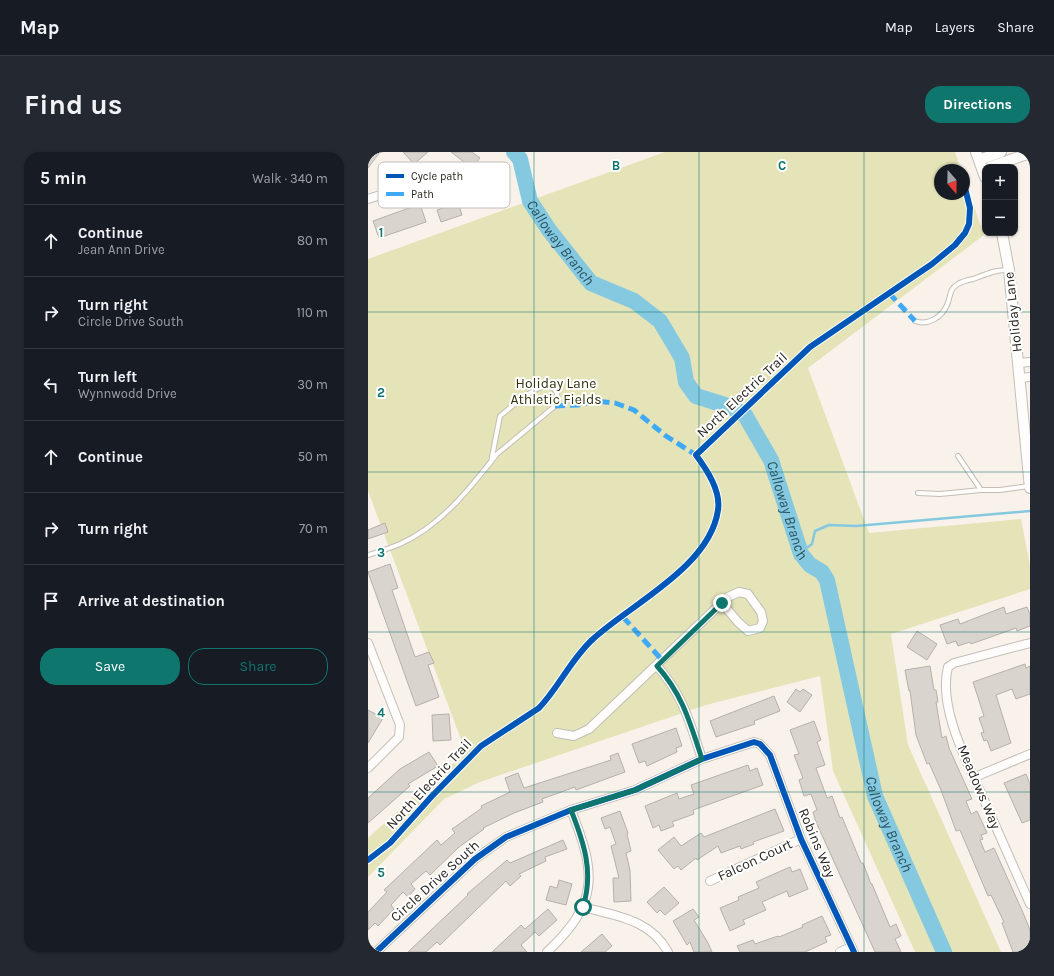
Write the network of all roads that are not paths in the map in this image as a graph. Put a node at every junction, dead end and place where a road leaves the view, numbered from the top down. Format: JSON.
{"nodes":[{"id":1,"x":1001,"y":152,"type":"edge"},
{"id":2,"x":1030,"y":153,"type":"edge"},
{"id":3,"x":986,"y":164,"type":"edge"},
{"id":4,"x":990,"y":164,"type":"edge"},
{"id":5,"x":378,"y":195,"type":"edge"},
{"id":6,"x":368,"y":198,"type":"edge"},
{"id":7,"x":1003,"y":236,"type":"edge"},
{"id":8,"x":1009,"y":270,"type":"junction"},
{"id":9,"x":915,"y":321,"type":"dead end"},
{"id":10,"x":1030,"y":362,"type":"edge"},
{"id":11,"x":1018,"y":363,"type":"junction"},
{"id":12,"x":1025,"y":377,"type":"edge"},
{"id":13,"x":958,"y":456,"type":"dead end"},
{"id":14,"x":491,"y":462,"type":"junction"},
{"id":15,"x":1030,"y":487,"type":"edge"},
{"id":16,"x":981,"y":490,"type":"junction"},
{"id":17,"x":918,"y":493,"type":"dead end"},
{"id":18,"x":368,"y":555,"type":"edge"},
{"id":19,"x":722,"y":603,"type":"junction"},
{"id":20,"x":1030,"y":643,"type":"edge"},
{"id":21,"x":369,"y":646,"type":"edge"},
{"id":22,"x":657,"y":666,"type":"junction"},
{"id":23,"x":557,"y":734,"type":"dead end"},
{"id":24,"x":760,"y":744,"type":"joint"},
{"id":25,"x":1030,"y":754,"type":"edge"},
{"id":26,"x":702,"y":759,"type":"junction"},
{"id":27,"x":368,"y":768,"type":"edge"},
{"id":28,"x":974,"y":777,"type":"junction"},
{"id":29,"x":571,"y":810,"type":"junction"},
{"id":30,"x":801,"y":839,"type":"junction"},
{"id":31,"x":710,"y":882,"type":"dead end"},
{"id":32,"x":1030,"y":904,"type":"edge"},
{"id":33,"x":583,"y":907,"type":"junction"},
{"id":34,"x":852,"y":950,"type":"edge"},
{"id":35,"x":376,"y":952,"type":"edge"},
{"id":36,"x":547,"y":952,"type":"edge"},
{"id":37,"x":668,"y":952,"type":"edge"},
{"id":38,"x":840,"y":952,"type":"edge"}],
"edges":[{"from":1,"to":3,"type":"street"},
{"from":2,"to":4,"type":"street"},
{"from":5,"to":6,"type":"street"},
{"from":7,"to":8,"type":"street","name":"Holiday Lane"},
{"from":8,"to":9,"type":"lane"},
{"from":8,"to":11,"type":"street","name":"Holiday Lane"},
{"from":10,"to":11,"type":"street"},
{"from":11,"to":12,"type":"street","name":"Holiday Lane"},
{"from":12,"to":15,"type":"street","name":"Holiday Lane"},
{"from":13,"to":16,"type":"lane"},
{"from":14,"to":14,"type":"lane"},
{"from":14,"to":18,"type":"lane"},
{"from":15,"to":16,"type":"lane"},
{"from":16,"to":17,"type":"lane"},
{"from":19,"to":19,"type":"street"},
{"from":19,"to":22,"type":"street"},
{"from":20,"to":28,"type":"street","name":"Meadows Way"},
{"from":21,"to":27,"type":"street"},
{"from":22,"to":23,"type":"street"},
{"from":22,"to":26,"type":"street"},
{"from":24,"to":26,"type":"street","name":"Circle Drive South"},
{"from":24,"to":30,"type":"street","name":"Robins Way"},
{"from":25,"to":28,"type":"street"},
{"from":26,"to":29,"type":"street","name":"Circle Drive South"},
{"from":28,"to":32,"type":"street","name":"Meadows Way"},
{"from":29,"to":33,"type":"street"},
{"from":29,"to":35,"type":"street","name":"Circle Drive South"},
{"from":30,"to":31,"type":"street","name":"Falcon Court"},
{"from":30,"to":34,"type":"street","name":"Robins Way"},
{"from":33,"to":36,"type":"street"},
{"from":33,"to":37,"type":"street"},
{"from":34,"to":38,"type":"street"}]}
